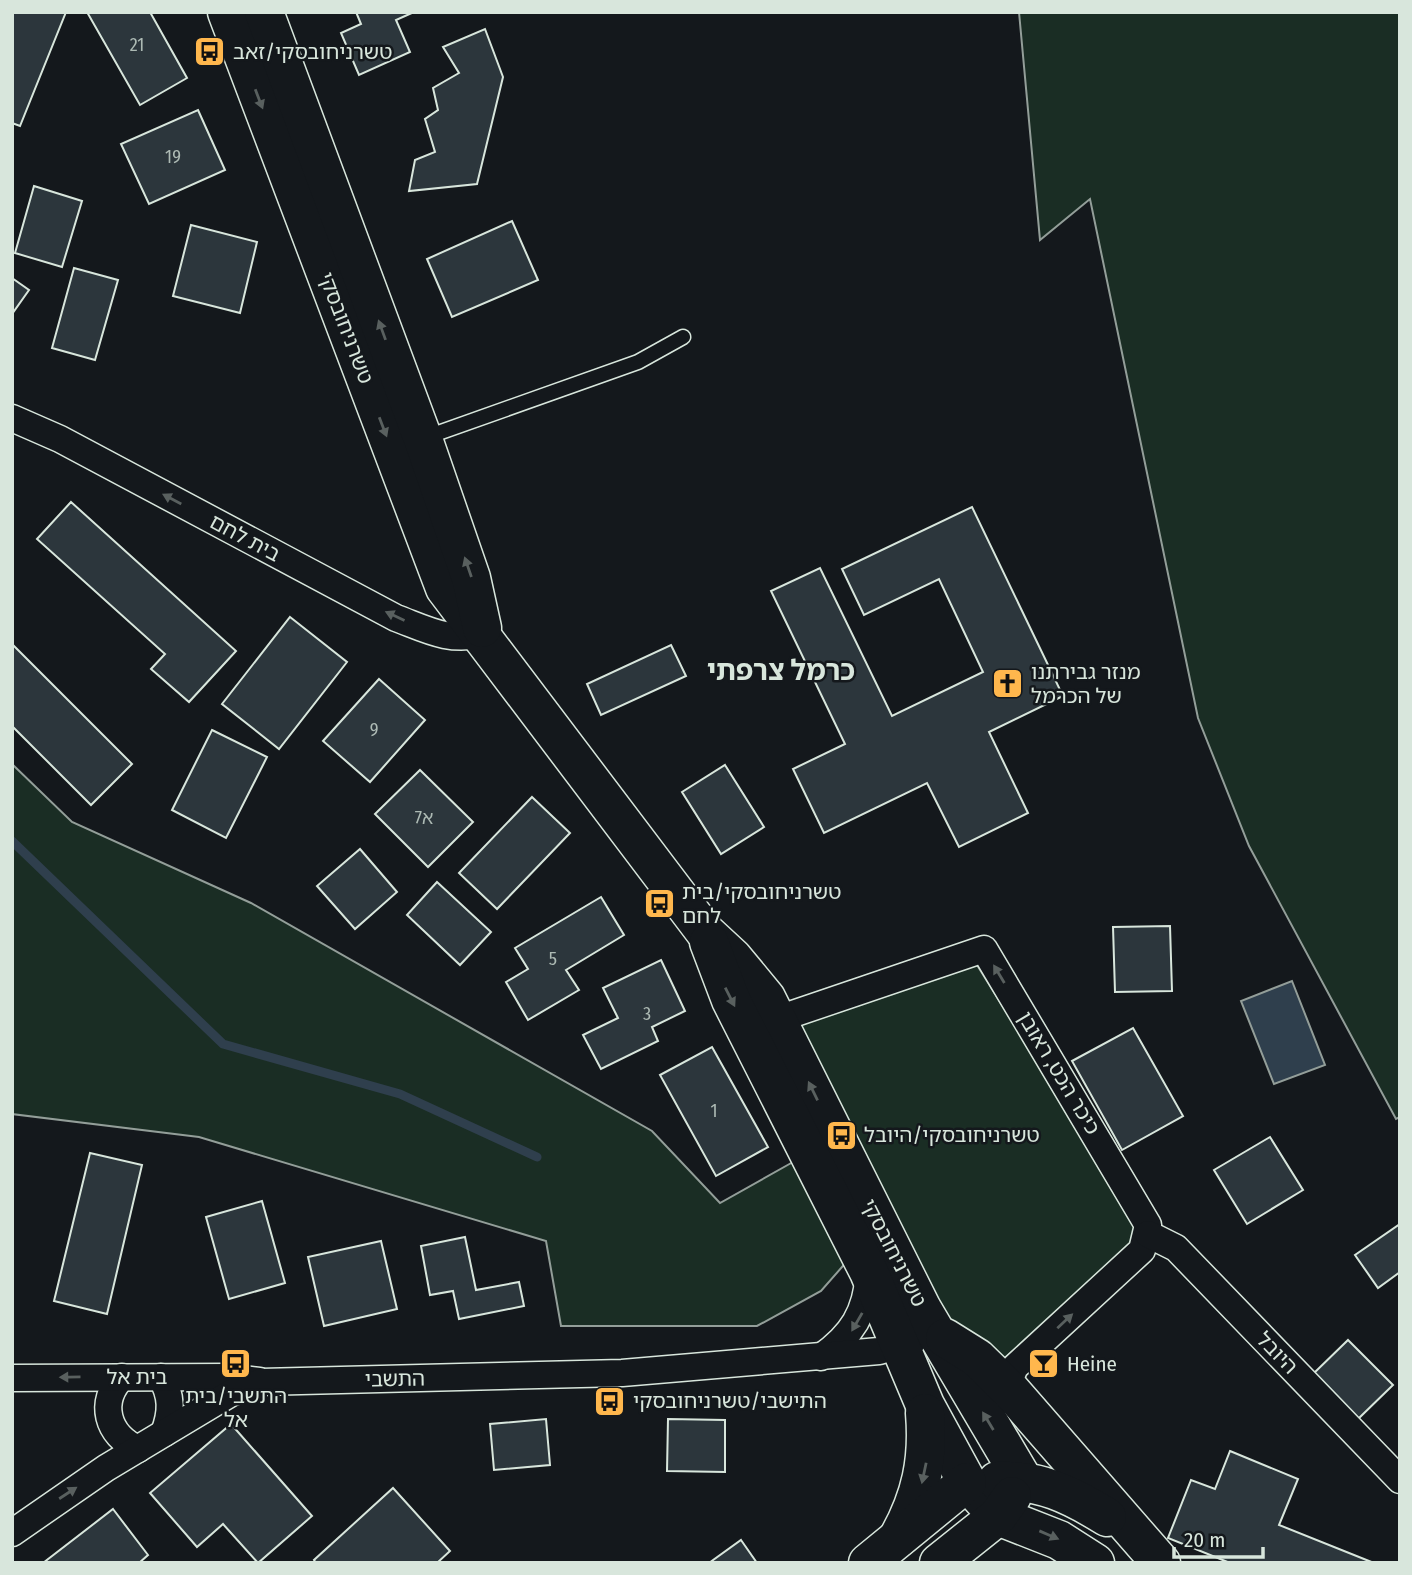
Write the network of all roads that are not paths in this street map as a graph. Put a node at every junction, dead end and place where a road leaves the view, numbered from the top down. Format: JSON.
{"nodes":[{"id":1,"x":227,"y":12,"type":"edge"},
{"id":2,"x":264,"y":12,"type":"edge"},
{"id":3,"x":683,"y":337,"type":"dead end"},
{"id":4,"x":12,"y":418,"type":"edge"},
{"id":5,"x":422,"y":439,"type":"junction"},
{"id":6,"x":483,"y":634,"type":"junction"},
{"id":7,"x":767,"y":1033,"type":"junction"},
{"id":8,"x":1148,"y":1234,"type":"junction"},
{"id":9,"x":869,"y":1272,"type":"junction"},
{"id":10,"x":934,"y":1332,"type":"junction"},
{"id":11,"x":900,"y":1347,"type":"junction"},
{"id":12,"x":820,"y":1357,"type":"junction"},
{"id":13,"x":122,"y":1377,"type":"junction"},
{"id":14,"x":161,"y":1377,"type":"junction"},
{"id":15,"x":12,"y":1378,"type":"edge"},
{"id":16,"x":261,"y":1382,"type":"junction"},
{"id":17,"x":1012,"y":1391,"type":"junction"},
{"id":18,"x":925,"y":1405,"type":"junction"},
{"id":19,"x":164,"y":1433,"type":"junction"},
{"id":20,"x":138,"y":1449,"type":"junction"},
{"id":21,"x":1023,"y":1480,"type":"junction"},
{"id":22,"x":1400,"y":1480,"type":"edge"},
{"id":23,"x":967,"y":1482,"type":"junction"},
{"id":24,"x":998,"y":1516,"type":"junction"},
{"id":25,"x":12,"y":1533,"type":"edge"},
{"id":26,"x":1133,"y":1534,"type":"junction"},
{"id":27,"x":898,"y":1538,"type":"junction"},
{"id":28,"x":868,"y":1563,"type":"edge"},
{"id":29,"x":939,"y":1563,"type":"edge"},
{"id":30,"x":1095,"y":1563,"type":"edge"},
{"id":31,"x":1161,"y":1563,"type":"edge"}],
"edges":[{"from":1,"to":6,"type":"street","name":"טשרניחובסקי","one_way":true},
{"from":5,"to":2,"type":"street","name":"טשרניחובסקי","one_way":true},
{"from":3,"to":5,"type":"lane"},
{"from":6,"to":4,"type":"street","name":"בית לחם","one_way":true},
{"from":6,"to":5,"type":"street","name":"טשרניחובסקי","one_way":true},
{"from":6,"to":7,"type":"street","name":"טשרניחובסקי"},
{"from":8,"to":7,"type":"street","name":"כיכר הכט, ראובן","one_way":true},
{"from":7,"to":9,"type":"street","name":"טשרניחובסקי"},
{"from":10,"to":7,"type":"street","name":"טשרניחובסקי","one_way":true},
{"from":17,"to":8,"type":"street","one_way":true},
{"from":8,"to":22,"type":"street","name":"היובל"},
{"from":9,"to":11,"type":"street","name":"טשרניחובסקי"},
{"from":9,"to":12,"type":"street","one_way":true},
{"from":10,"to":11,"type":"street","name":"התשבי"},
{"from":10,"to":17,"type":"street","name":"טשרניחובסקי"},
{"from":21,"to":10,"type":"street","one_way":true},
{"from":11,"to":12,"type":"street","name":"התשבי"},
{"from":11,"to":18,"type":"street","name":"טשרניחובסקי"},
{"from":12,"to":16,"type":"street","name":"התשבי"},
{"from":13,"to":14,"type":"street","name":"בית אל"},
{"from":13,"to":15,"type":"street","name":"בית אל","one_way":true},
{"from":13,"to":20,"type":"street"},
{"from":14,"to":16,"type":"street","name":"בית אל"},
{"from":14,"to":19,"type":"street"},
{"from":16,"to":19,"type":"street","name":"התשבי"},
{"from":17,"to":26,"type":"street","name":"טשרניחובסקי"},
{"from":18,"to":23,"type":"street","name":"טשרניחובסקי"},
{"from":18,"to":27,"type":"street","one_way":true},
{"from":19,"to":20,"type":"street","name":"התשבי"},
{"from":25,"to":20,"type":"street","name":"התשבי","one_way":true},
{"from":21,"to":23,"type":"street"},
{"from":21,"to":24,"type":"street"},
{"from":21,"to":26,"type":"street"},
{"from":23,"to":24,"type":"street","name":"טשרניחובסקי"},
{"from":23,"to":27,"type":"street"},
{"from":24,"to":29,"type":"street"},
{"from":24,"to":30,"type":"street","one_way":true},
{"from":26,"to":31,"type":"street"},
{"from":27,"to":28,"type":"street"}]}
